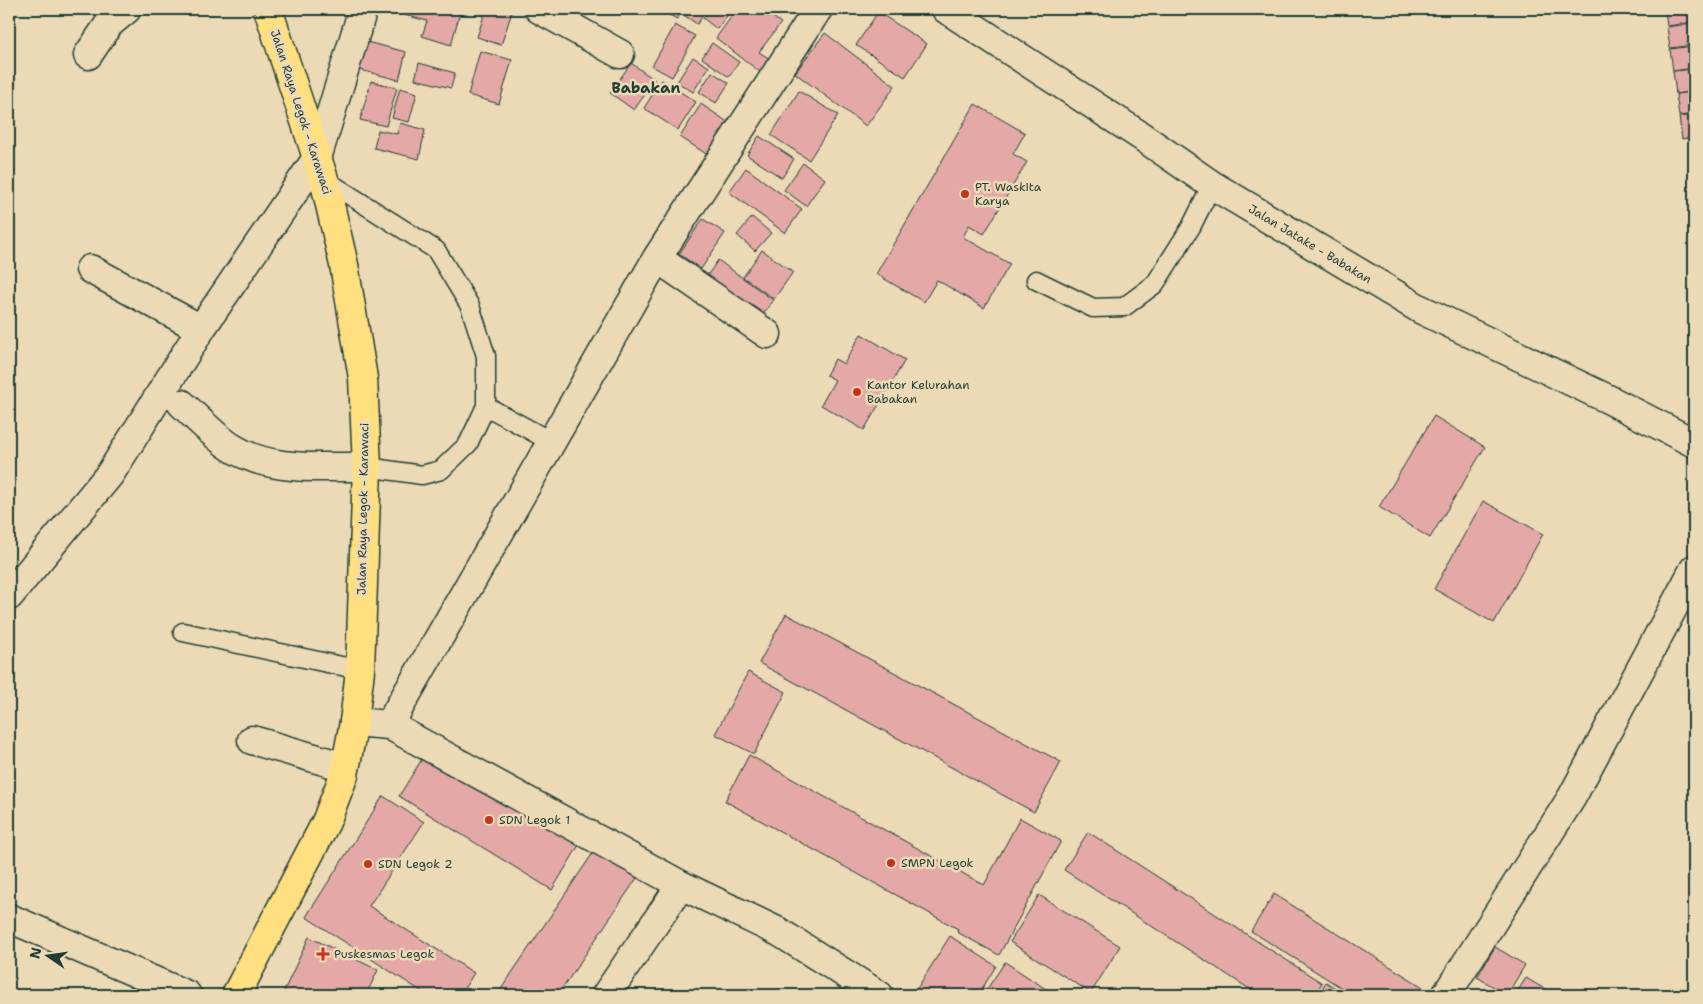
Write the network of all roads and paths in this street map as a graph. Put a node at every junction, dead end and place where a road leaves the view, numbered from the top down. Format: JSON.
{"nodes":[{"id":1,"x":127,"y":9,"type":"edge"},
{"id":2,"x":268,"y":9,"type":"edge"},
{"id":3,"x":363,"y":9,"type":"edge"},
{"id":4,"x":539,"y":9,"type":"edge"},
{"id":5,"x":818,"y":9,"type":"edge"},
{"id":6,"x":946,"y":9,"type":"edge"},
{"id":7,"x":620,"y":54,"type":"dead end"},
{"id":8,"x":88,"y":55,"type":"dead end"},
{"id":9,"x":321,"y":168,"type":"junction"},
{"id":10,"x":1212,"y":185,"type":"junction"},
{"id":11,"x":657,"y":258,"type":"junction"},
{"id":12,"x":90,"y":269,"type":"dead end"},
{"id":13,"x":1036,"y":280,"type":"dead end"},
{"id":14,"x":201,"y":330,"type":"junction"},
{"id":15,"x":767,"y":334,"type":"dead end"},
{"id":16,"x":182,"y":404,"type":"dead end"},
{"id":17,"x":486,"y":406,"type":"junction"},
{"id":18,"x":550,"y":441,"type":"junction"},
{"id":19,"x":1694,"y":444,"type":"edge"},
{"id":20,"x":367,"y":466,"type":"junction"},
{"id":21,"x":1694,"y":569,"type":"edge"},
{"id":22,"x":9,"y":596,"type":"edge"},
{"id":23,"x":183,"y":632,"type":"dead end"},
{"id":24,"x":360,"y":670,"type":"junction"},
{"id":25,"x":354,"y":722,"type":"junction"},
{"id":26,"x":389,"y":725,"type":"junction"},
{"id":27,"x":252,"y":740,"type":"dead end"},
{"id":28,"x":345,"y":767,"type":"junction"},
{"id":29,"x":681,"y":885,"type":"junction"},
{"id":30,"x":9,"y":918,"type":"edge"},
{"id":31,"x":187,"y":995,"type":"edge"},
{"id":32,"x":236,"y":995,"type":"edge"},
{"id":33,"x":606,"y":995,"type":"edge"},
{"id":34,"x":879,"y":995,"type":"edge"},
{"id":35,"x":1446,"y":995,"type":"edge"}],
"edges":[{"from":1,"to":8,"type":"street"},
{"from":2,"to":9,"type":"main road","name":"Jalan Raya Legok - Karawaci"},
{"from":3,"to":9,"type":"street"},
{"from":4,"to":7,"type":"street"},
{"from":5,"to":11,"type":"street"},
{"from":6,"to":10,"type":"street","name":"Jalan Jatake - Babakan"},
{"from":9,"to":14,"type":"street"},
{"from":9,"to":17,"type":"lane"},
{"from":9,"to":20,"type":"main road","name":"Jalan Raya Legok - Karawaci"},
{"from":10,"to":13,"type":"lane"},
{"from":10,"to":19,"type":"street","name":"Jalan Jatake - Babakan"},
{"from":11,"to":15,"type":"street"},
{"from":11,"to":18,"type":"street"},
{"from":12,"to":14,"type":"street"},
{"from":14,"to":22,"type":"street"},
{"from":16,"to":20,"type":"street"},
{"from":17,"to":18,"type":"lane"},
{"from":17,"to":20,"type":"lane"},
{"from":18,"to":26,"type":"street"},
{"from":20,"to":24,"type":"main road","name":"Jalan Raya Legok - Karawaci"},
{"from":21,"to":35,"type":"street"},
{"from":23,"to":24,"type":"lane"},
{"from":24,"to":25,"type":"main road","name":"Jalan Raya Legok - Karawaci"},
{"from":25,"to":26,"type":"street"},
{"from":25,"to":28,"type":"main road","name":"Jalan Raya Legok - Karawaci"},
{"from":26,"to":29,"type":"street"},
{"from":27,"to":28,"type":"street"},
{"from":28,"to":32,"type":"main road","name":"Jalan Raya Legok - Karawaci"},
{"from":29,"to":33,"type":"street"},
{"from":29,"to":34,"type":"street"},
{"from":30,"to":31,"type":"street"}]}
